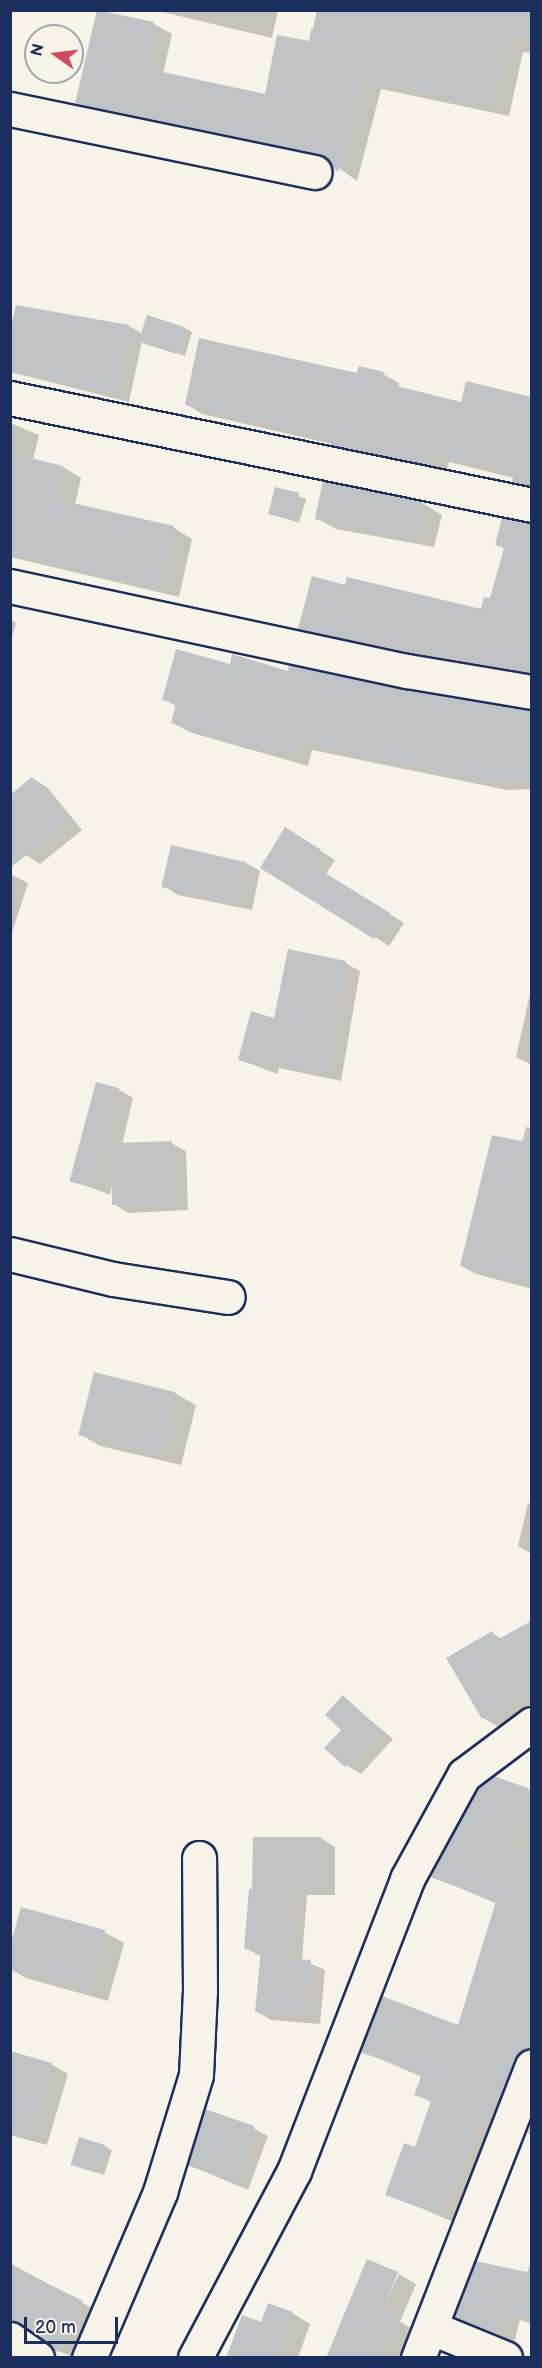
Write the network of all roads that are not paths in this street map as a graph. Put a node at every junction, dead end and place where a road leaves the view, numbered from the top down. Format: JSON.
{"nodes":[{"id":1,"x":10,"y":109,"type":"edge"},
{"id":2,"x":315,"y":172,"type":"dead end"},
{"id":3,"x":10,"y":398,"type":"edge"},
{"id":4,"x":531,"y":505,"type":"edge"},
{"id":5,"x":10,"y":586,"type":"edge"},
{"id":6,"x":531,"y":692,"type":"edge"},
{"id":7,"x":10,"y":1254,"type":"edge"},
{"id":8,"x":228,"y":1297,"type":"dead end"},
{"id":9,"x":531,"y":1724,"type":"edge"},
{"id":10,"x":199,"y":1858,"type":"dead end"},
{"id":11,"x":531,"y":2066,"type":"edge"},
{"id":12,"x":432,"y":2328,"type":"junction"},
{"id":13,"x":10,"y":2339,"type":"edge"},
{"id":14,"x":37,"y":2358,"type":"edge"},
{"id":15,"x":89,"y":2358,"type":"edge"},
{"id":16,"x":195,"y":2358,"type":"edge"},
{"id":17,"x":418,"y":2358,"type":"edge"},
{"id":18,"x":505,"y":2358,"type":"edge"}],
"edges":[{"from":1,"to":2,"type":"street"},
{"from":3,"to":4,"type":"street"},
{"from":5,"to":6,"type":"street"},
{"from":7,"to":8,"type":"street"},
{"from":9,"to":16,"type":"street"},
{"from":10,"to":15,"type":"street"},
{"from":11,"to":12,"type":"street"},
{"from":12,"to":17,"type":"street"},
{"from":12,"to":18,"type":"street"},
{"from":13,"to":14,"type":"street"}]}
